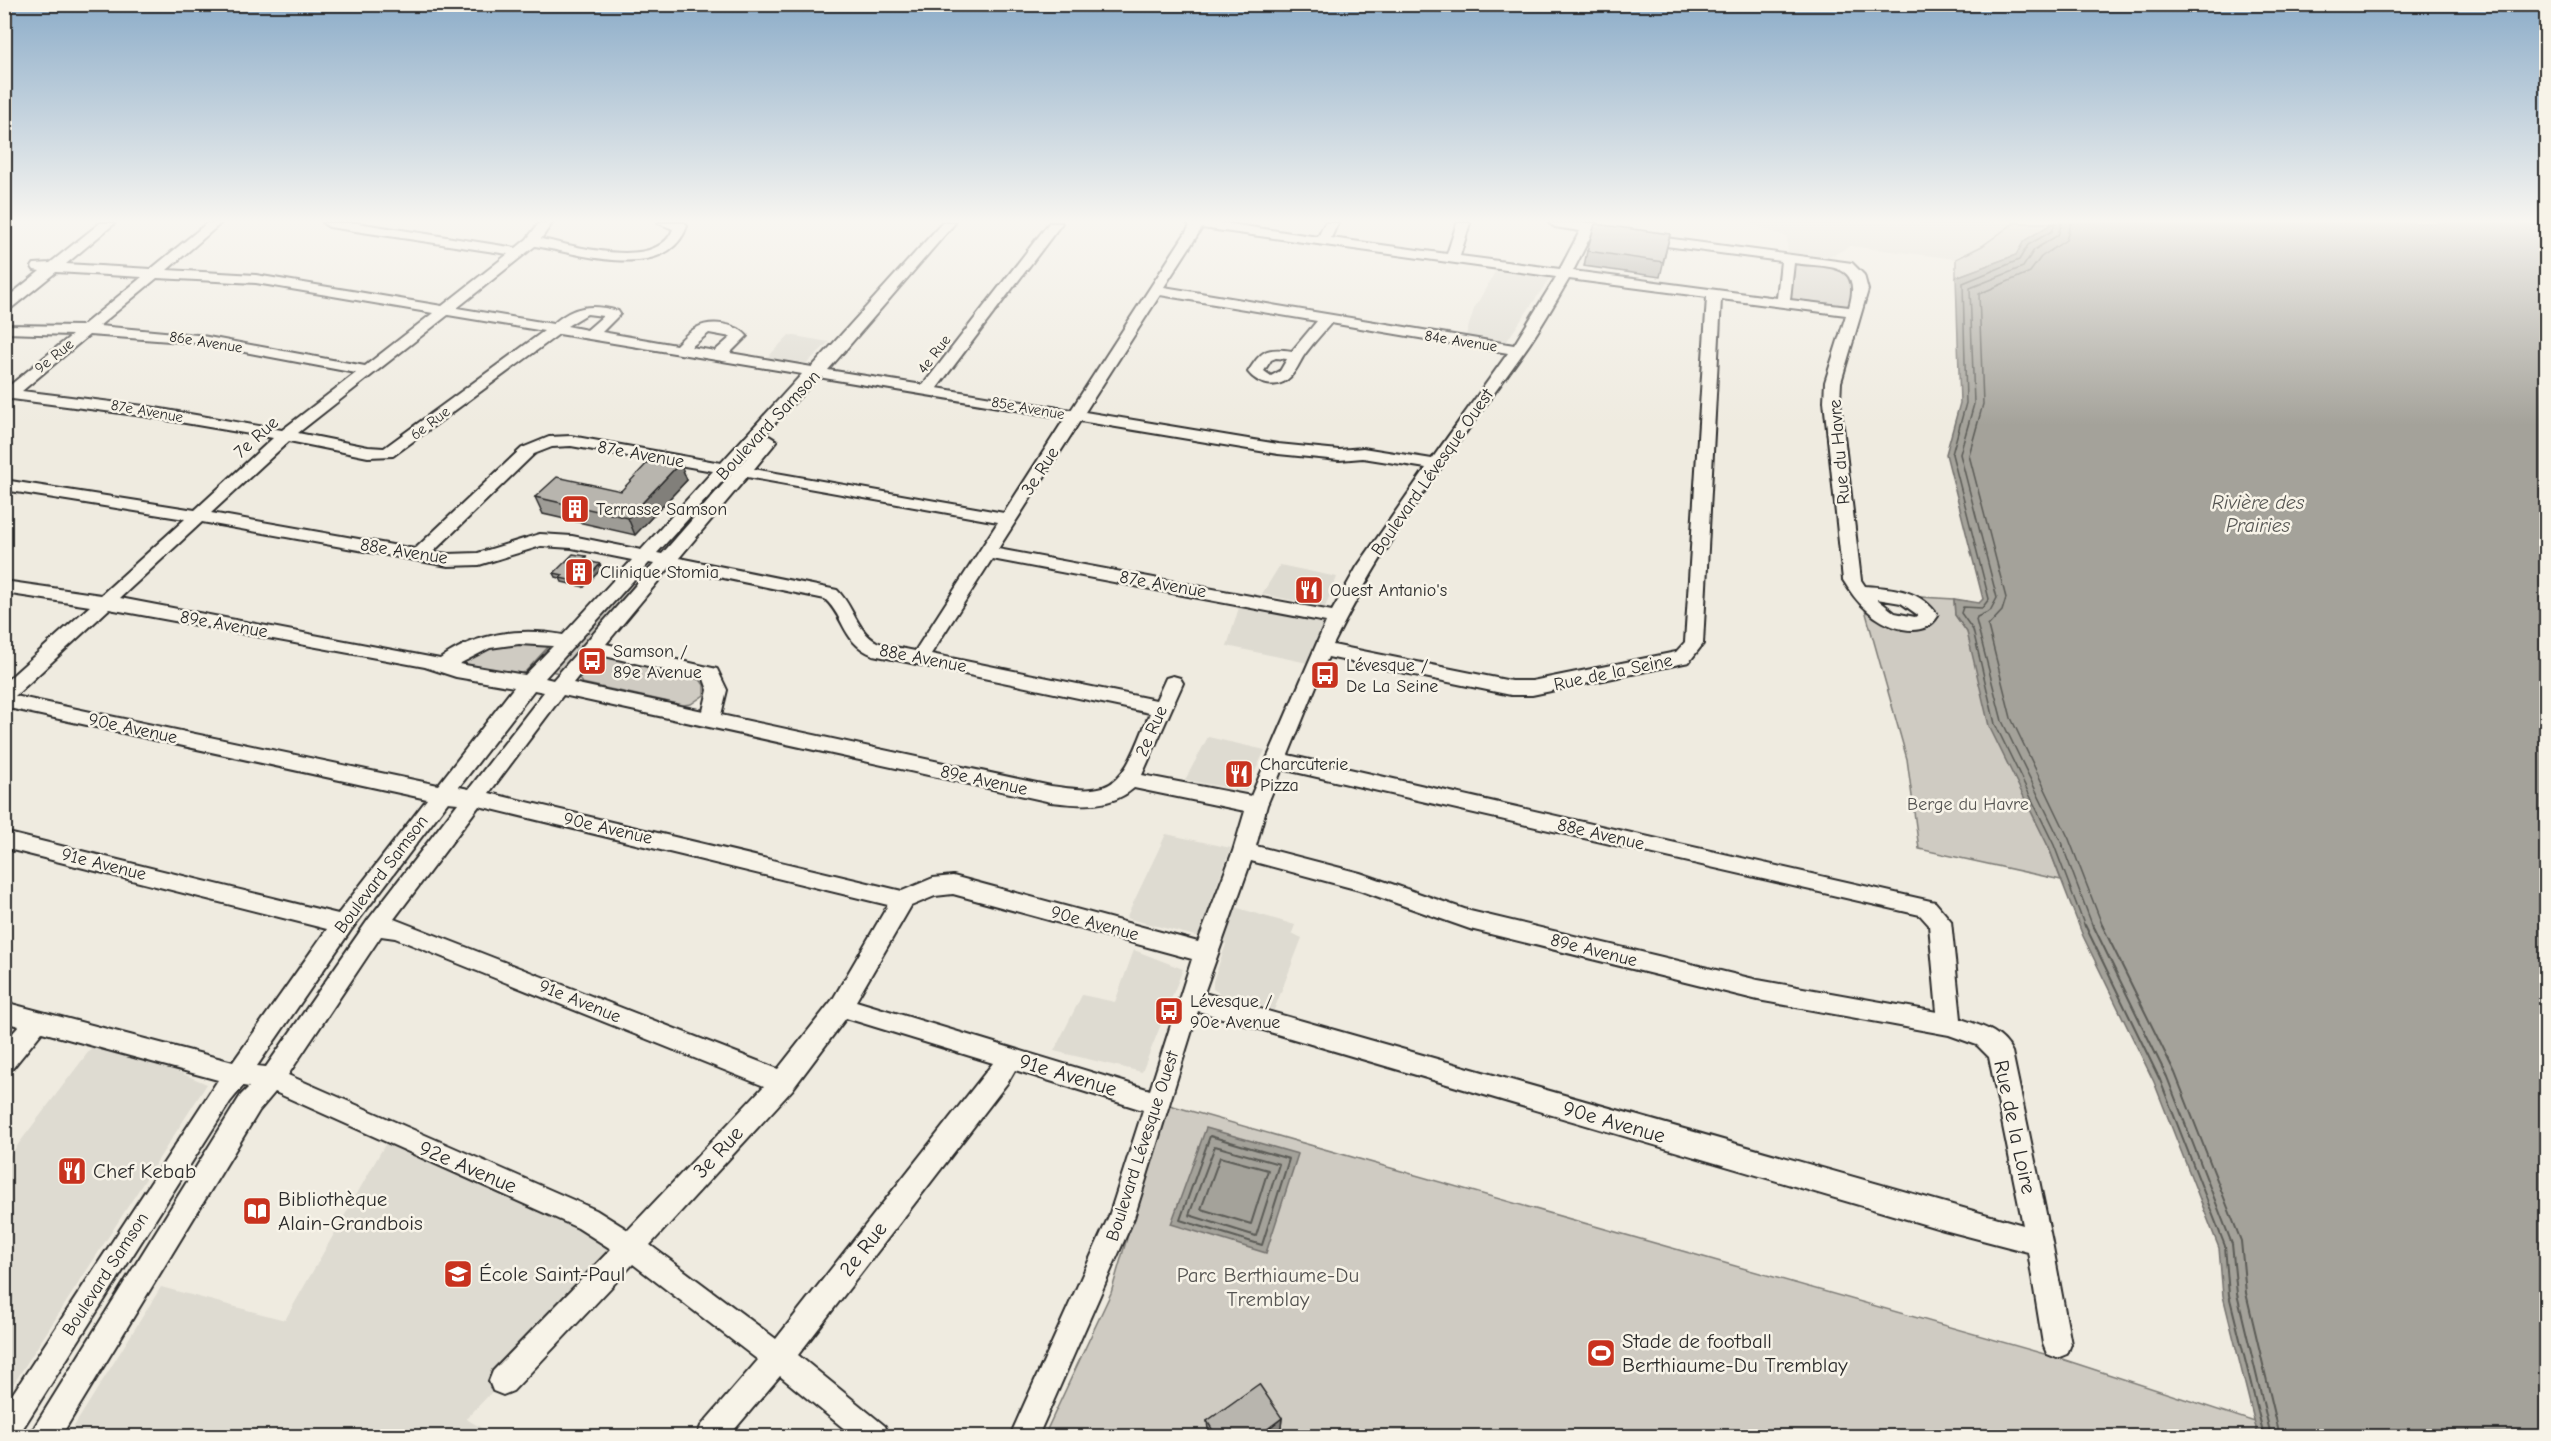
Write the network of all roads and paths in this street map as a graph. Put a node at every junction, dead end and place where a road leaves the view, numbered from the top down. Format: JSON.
{"nodes":[{"id":1,"x":26,"y":290,"type":"edge"},
{"id":2,"x":133,"y":290,"type":"edge"},
{"id":3,"x":325,"y":290,"type":"edge"},
{"id":4,"x":469,"y":290,"type":"edge"},
{"id":5,"x":890,"y":290,"type":"edge"},
{"id":6,"x":1004,"y":290,"type":"edge"},
{"id":7,"x":1156,"y":290,"type":"edge"},
{"id":8,"x":1157,"y":290,"type":"edge"},
{"id":9,"x":1555,"y":290,"type":"edge"},
{"id":10,"x":1690,"y":290,"type":"edge"},
{"id":11,"x":1784,"y":290,"type":"edge"},
{"id":12,"x":1861,"y":290,"type":"edge"},
{"id":13,"x":1714,"y":293,"type":"junction"},
{"id":14,"x":1782,"y":303,"type":"junction"},
{"id":15,"x":4,"y":307,"type":"edge"},
{"id":16,"x":444,"y":310,"type":"junction"},
{"id":17,"x":1854,"y":312,"type":"junction"},
{"id":18,"x":1326,"y":320,"type":"junction"},
{"id":19,"x":4,"y":329,"type":"edge"},
{"id":20,"x":556,"y":329,"type":"junction"},
{"id":21,"x":86,"y":330,"type":"junction"},
{"id":22,"x":590,"y":335,"type":"junction"},
{"id":23,"x":678,"y":351,"type":"junction"},
{"id":24,"x":1518,"y":351,"type":"junction"},
{"id":25,"x":718,"y":356,"type":"junction"},
{"id":26,"x":1296,"y":356,"type":"dead end"},
{"id":27,"x":369,"y":370,"type":"junction"},
{"id":28,"x":820,"y":371,"type":"junction"},
{"id":29,"x":927,"y":390,"type":"junction"},
{"id":30,"x":6,"y":396,"type":"edge"},
{"id":31,"x":1075,"y":416,"type":"junction"},
{"id":32,"x":285,"y":436,"type":"junction"},
{"id":33,"x":1433,"y":469,"type":"junction"},
{"id":34,"x":733,"y":471,"type":"junction"},
{"id":35,"x":4,"y":484,"type":"edge"},
{"id":36,"x":198,"y":517,"type":"junction"},
{"id":37,"x":1009,"y":519,"type":"junction"},
{"id":38,"x":988,"y":553,"type":"junction"},
{"id":39,"x":419,"y":555,"type":"junction"},
{"id":40,"x":645,"y":557,"type":"junction"},
{"id":41,"x":664,"y":561,"type":"junction"},
{"id":42,"x":4,"y":587,"type":"edge"},
{"id":43,"x":1860,"y":592,"type":"dead end"},
{"id":44,"x":106,"y":602,"type":"junction"},
{"id":45,"x":1337,"y":618,"type":"junction"},
{"id":46,"x":567,"y":642,"type":"junction"},
{"id":47,"x":592,"y":647,"type":"junction"},
{"id":48,"x":1322,"y":649,"type":"junction"},
{"id":49,"x":920,"y":657,"type":"junction"},
{"id":50,"x":444,"y":665,"type":"junction"},
{"id":51,"x":529,"y":683,"type":"junction"},
{"id":52,"x":1173,"y":683,"type":"dead end"},
{"id":53,"x":558,"y":687,"type":"junction"},
{"id":54,"x":4,"y":695,"type":"edge"},
{"id":55,"x":4,"y":700,"type":"edge"},
{"id":56,"x":1161,"y":708,"type":"junction"},
{"id":57,"x":709,"y":718,"type":"junction"},
{"id":58,"x":1275,"y":760,"type":"junction"},
{"id":59,"x":1130,"y":780,"type":"junction"},
{"id":60,"x":443,"y":791,"type":"junction"},
{"id":61,"x":474,"y":796,"type":"junction"},
{"id":62,"x":1257,"y":805,"type":"junction"},
{"id":63,"x":4,"y":840,"type":"edge"},
{"id":64,"x":1244,"y":851,"type":"junction"},
{"id":65,"x":903,"y":900,"type":"junction"},
{"id":66,"x":343,"y":924,"type":"junction"},
{"id":67,"x":376,"y":926,"type":"junction"},
{"id":68,"x":1205,"y":953,"type":"junction"},
{"id":69,"x":1190,"y":999,"type":"junction"},
{"id":70,"x":841,"y":1006,"type":"junction"},
{"id":71,"x":4,"y":1012,"type":"edge"},
{"id":72,"x":37,"y":1022,"type":"junction"},
{"id":73,"x":1950,"y":1025,"type":"junction"},
{"id":74,"x":1009,"y":1057,"type":"junction"},
{"id":75,"x":4,"y":1061,"type":"edge"},
{"id":76,"x":238,"y":1074,"type":"junction"},
{"id":77,"x":272,"y":1079,"type":"junction"},
{"id":78,"x":783,"y":1082,"type":"junction"},
{"id":79,"x":1157,"y":1102,"type":"junction"},
{"id":80,"x":2039,"y":1242,"type":"junction"},
{"id":81,"x":631,"y":1247,"type":"junction"},
{"id":82,"x":2057,"y":1344,"type":"dead end"},
{"id":83,"x":778,"y":1358,"type":"junction"},
{"id":84,"x":503,"y":1381,"type":"dead end"},
{"id":85,"x":4,"y":1433,"type":"edge"},
{"id":86,"x":45,"y":1437,"type":"edge"},
{"id":87,"x":711,"y":1437,"type":"edge"},
{"id":88,"x":875,"y":1437,"type":"edge"},
{"id":89,"x":1024,"y":1437,"type":"edge"}],
"edges":[{"from":1,"to":15,"type":"street"},
{"from":2,"to":21,"type":"street","name":"9e Rue"},
{"from":3,"to":16,"type":"street","name":"85e Avenue"},
{"from":4,"to":16,"type":"street","name":"7e Rue"},
{"from":5,"to":28,"type":"street","name":"Boulevard Samson"},
{"from":6,"to":29,"type":"street","name":"4e Rue"},
{"from":7,"to":31,"type":"street","name":"3e Rue"},
{"from":8,"to":18,"type":"street","name":"84e Avenue"},
{"from":9,"to":24,"type":"street","name":"Boulevard Lévesque Ouest"},
{"from":10,"to":13,"type":"street"},
{"from":11,"to":14,"type":"street"},
{"from":12,"to":17,"type":"street","name":"Rue du Havre"},
{"from":13,"to":14,"type":"street"},
{"from":13,"to":48,"type":"street","name":"Rue de la Seine"},
{"from":14,"to":17,"type":"street"},
{"from":16,"to":20,"type":"street","name":"85e Avenue"},
{"from":16,"to":27,"type":"street","name":"7e Rue"},
{"from":17,"to":43,"type":"street","name":"Rue du Havre"},
{"from":18,"to":24,"type":"street","name":"84e Avenue"},
{"from":18,"to":26,"type":"street"},
{"from":19,"to":21,"type":"street","name":"86e Avenue"},
{"from":20,"to":22,"type":"street","name":"85e Avenue"},
{"from":20,"to":22,"type":"street"},
{"from":20,"to":32,"type":"street","name":"6e Rue"},
{"from":21,"to":27,"type":"street","name":"86e Avenue"},
{"from":21,"to":30,"type":"street","name":"9e Rue"},
{"from":22,"to":23,"type":"street","name":"85e Avenue"},
{"from":23,"to":25,"type":"street","name":"85e Avenue"},
{"from":23,"to":25,"type":"street"},
{"from":24,"to":33,"type":"street","name":"Boulevard Lévesque Ouest"},
{"from":25,"to":28,"type":"street","name":"85e Avenue"},
{"from":27,"to":32,"type":"street","name":"7e Rue"},
{"from":28,"to":29,"type":"street","name":"85e Avenue"},
{"from":28,"to":34,"type":"street","name":"Boulevard Samson"},
{"from":29,"to":31,"type":"street","name":"85e Avenue"},
{"from":30,"to":32,"type":"street","name":"87e Avenue"},
{"from":31,"to":33,"type":"street","name":"85e Avenue"},
{"from":31,"to":37,"type":"street","name":"3e Rue"},
{"from":32,"to":36,"type":"street","name":"7e Rue"},
{"from":33,"to":45,"type":"street","name":"Boulevard Lévesque Ouest"},
{"from":34,"to":37,"type":"street","name":"87e Avenue"},
{"from":34,"to":39,"type":"street","name":"87e Avenue"},
{"from":34,"to":40,"type":"street","name":"Boulevard Samson"},
{"from":34,"to":41,"type":"street","name":"Boulevard Samson"},
{"from":35,"to":36,"type":"street","name":"88e Avenue"},
{"from":36,"to":39,"type":"street","name":"88e Avenue"},
{"from":36,"to":44,"type":"street","name":"7e Rue"},
{"from":37,"to":38,"type":"street","name":"3e Rue"},
{"from":38,"to":45,"type":"street","name":"87e Avenue"},
{"from":38,"to":49,"type":"street","name":"3e Rue"},
{"from":39,"to":40,"type":"street","name":"88e Avenue"},
{"from":40,"to":41,"type":"street","name":"88e Avenue"},
{"from":40,"to":46,"type":"street","name":"Boulevard Samson"},
{"from":41,"to":47,"type":"street","name":"Boulevard Samson"},
{"from":41,"to":49,"type":"street","name":"88e Avenue"},
{"from":42,"to":44,"type":"street","name":"89e Avenue"},
{"from":44,"to":50,"type":"street","name":"89e Avenue"},
{"from":44,"to":54,"type":"street","name":"7e Rue"},
{"from":45,"to":48,"type":"street","name":"Boulevard Lévesque Ouest"},
{"from":46,"to":50,"type":"street"},
{"from":46,"to":51,"type":"street","name":"Boulevard Samson"},
{"from":47,"to":53,"type":"street","name":"Boulevard Samson"},
{"from":47,"to":57,"type":"street"},
{"from":48,"to":58,"type":"street","name":"Boulevard Lévesque Ouest"},
{"from":49,"to":56,"type":"street","name":"88e Avenue"},
{"from":50,"to":51,"type":"street","name":"89e Avenue"},
{"from":51,"to":53,"type":"street","name":"89e Avenue"},
{"from":51,"to":60,"type":"street","name":"Boulevard Samson"},
{"from":52,"to":56,"type":"street","name":"2e Rue"},
{"from":53,"to":57,"type":"street","name":"89e Avenue"},
{"from":53,"to":61,"type":"street","name":"Boulevard Samson"},
{"from":55,"to":60,"type":"street","name":"90e Avenue"},
{"from":56,"to":59,"type":"street","name":"2e Rue"},
{"from":57,"to":59,"type":"street","name":"89e Avenue"},
{"from":58,"to":62,"type":"street","name":"Boulevard Lévesque Ouest"},
{"from":58,"to":73,"type":"street","name":"88e Avenue"},
{"from":59,"to":62,"type":"street"},
{"from":60,"to":61,"type":"street","name":"90e Avenue"},
{"from":60,"to":66,"type":"street","name":"Boulevard Samson"},
{"from":61,"to":65,"type":"street","name":"90e Avenue"},
{"from":61,"to":67,"type":"street","name":"Boulevard Samson"},
{"from":62,"to":64,"type":"street","name":"Boulevard Lévesque Ouest"},
{"from":63,"to":66,"type":"street","name":"91e Avenue"},
{"from":64,"to":68,"type":"street","name":"Boulevard Lévesque Ouest"},
{"from":64,"to":73,"type":"street","name":"89e Avenue"},
{"from":65,"to":68,"type":"street","name":"90e Avenue"},
{"from":65,"to":70,"type":"street","name":"3e Rue"},
{"from":66,"to":76,"type":"street","name":"Boulevard Samson"},
{"from":67,"to":77,"type":"street","name":"Boulevard Samson"},
{"from":67,"to":78,"type":"street","name":"91e Avenue"},
{"from":68,"to":69,"type":"street","name":"Boulevard Lévesque Ouest"},
{"from":69,"to":79,"type":"street","name":"Boulevard Lévesque Ouest"},
{"from":69,"to":80,"type":"street","name":"90e Avenue"},
{"from":70,"to":74,"type":"street","name":"91e Avenue"},
{"from":70,"to":78,"type":"street","name":"3e Rue"},
{"from":71,"to":72,"type":"street","name":"92e Avenue"},
{"from":72,"to":75,"type":"street"},
{"from":72,"to":76,"type":"street","name":"92e Avenue"},
{"from":73,"to":80,"type":"street","name":"Rue de la Loire"},
{"from":74,"to":79,"type":"street","name":"91e Avenue"},
{"from":74,"to":83,"type":"street","name":"2e Rue"},
{"from":76,"to":77,"type":"street","name":"92e Avenue"},
{"from":76,"to":85,"type":"street","name":"Boulevard Samson"},
{"from":77,"to":81,"type":"street","name":"92e Avenue"},
{"from":77,"to":86,"type":"street","name":"Boulevard Samson"},
{"from":78,"to":81,"type":"street","name":"3e Rue"},
{"from":79,"to":89,"type":"street","name":"Boulevard Lévesque Ouest"},
{"from":80,"to":82,"type":"street","name":"Rue de la Loire"},
{"from":81,"to":83,"type":"street","name":"92e Avenue"},
{"from":81,"to":84,"type":"street","name":"3e Rue"},
{"from":83,"to":87,"type":"street","name":"2e Rue"},
{"from":83,"to":88,"type":"street","name":"92e Avenue"}]}
